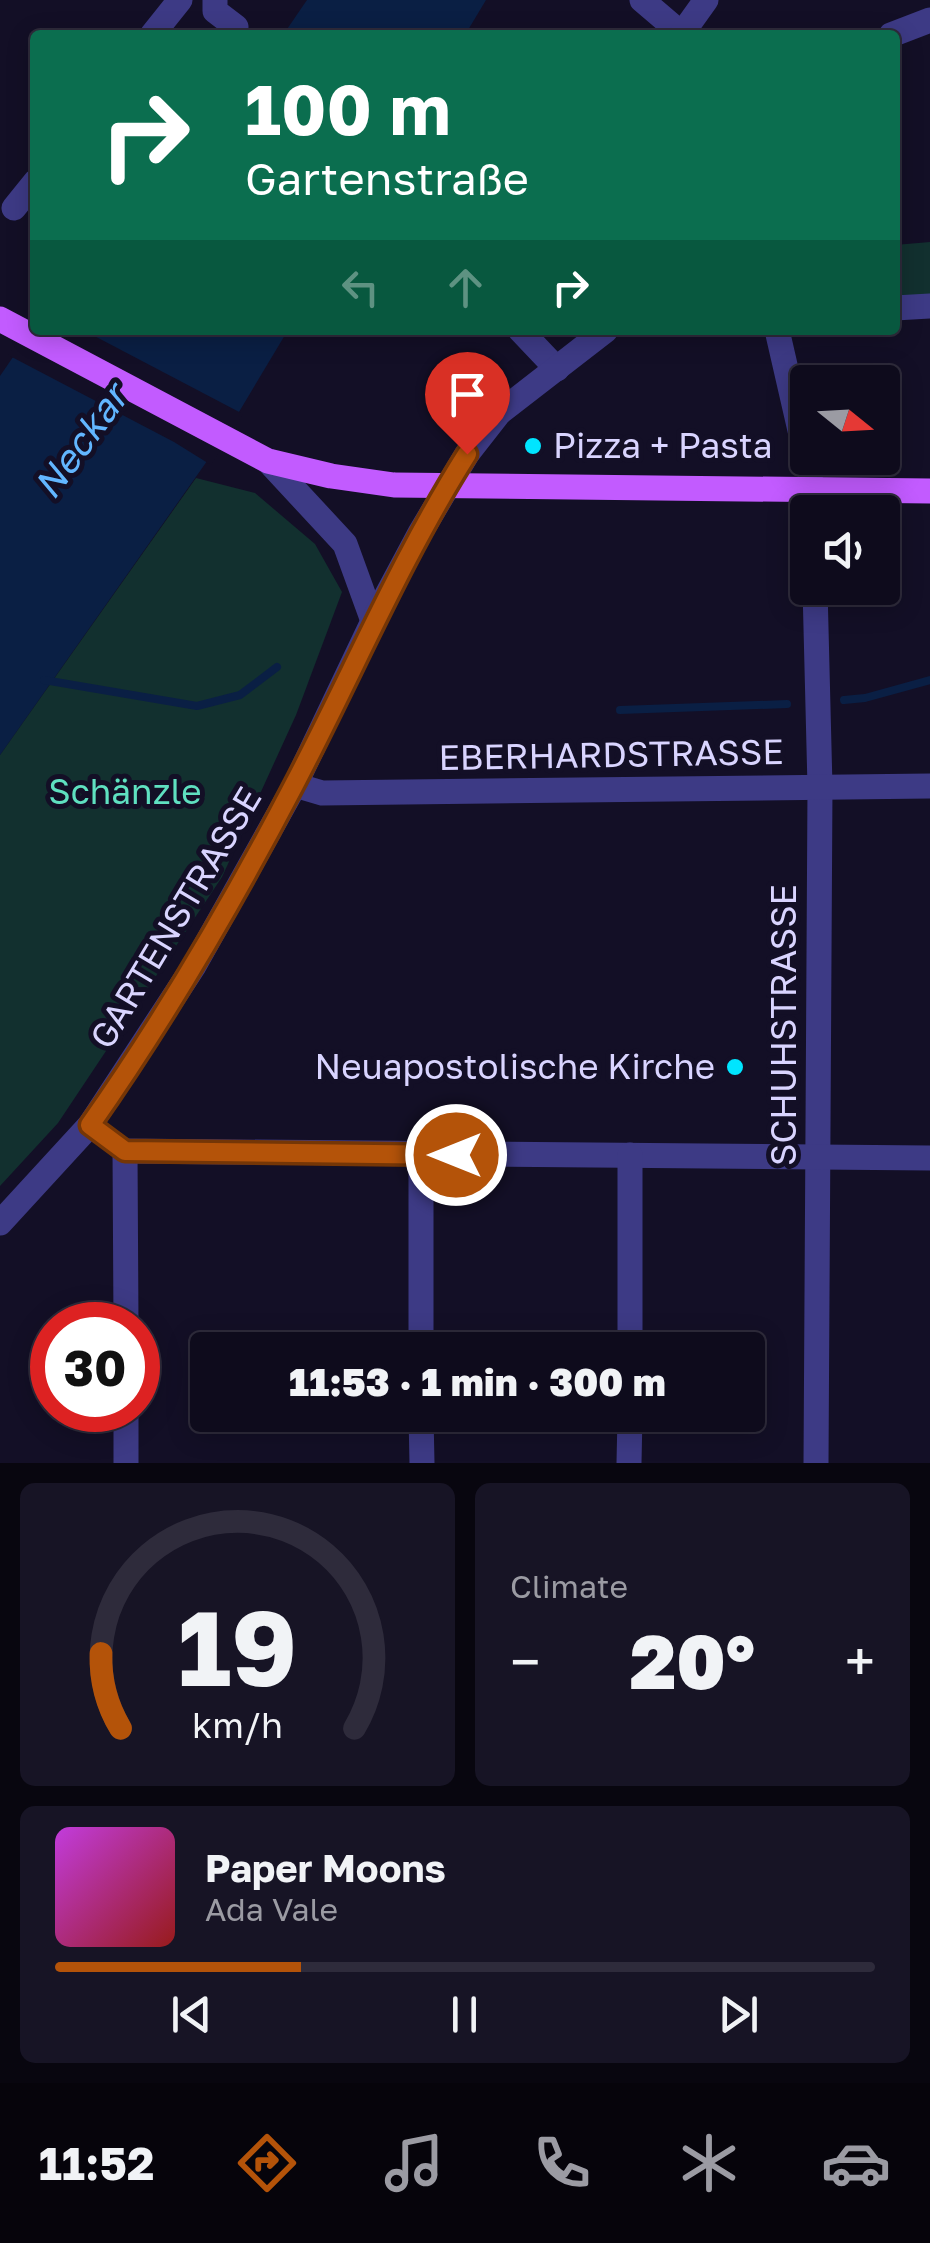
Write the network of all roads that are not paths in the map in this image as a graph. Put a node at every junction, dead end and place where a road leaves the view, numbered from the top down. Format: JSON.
{"nodes":[{"id":1,"x":180,"y":0,"type":"edge"},
{"id":2,"x":215,"y":0,"type":"edge"},
{"id":3,"x":642,"y":0,"type":"edge"},
{"id":4,"x":706,"y":0,"type":"edge"},
{"id":5,"x":930,"y":20,"type":"edge"},
{"id":6,"x":236,"y":27,"type":"dead end"},
{"id":7,"x":156,"y":30,"type":"edge"},
{"id":8,"x":676,"y":30,"type":"edge"},
{"id":9,"x":685,"y":30,"type":"edge"},
{"id":10,"x":900,"y":32,"type":"edge"},
{"id":11,"x":30,"y":188,"type":"edge"},
{"id":12,"x":14,"y":208,"type":"dead end"},
{"id":13,"x":930,"y":306,"type":"edge"},
{"id":14,"x":900,"y":308,"type":"edge"},
{"id":15,"x":0,"y":320,"type":"edge"},
{"id":16,"x":525,"y":335,"type":"edge"},
{"id":17,"x":600,"y":335,"type":"edge"},
{"id":18,"x":778,"y":335,"type":"edge"},
{"id":19,"x":557,"y":369,"type":"junction"},
{"id":20,"x":264,"y":459,"type":"junction"},
{"id":21,"x":448,"y":485,"type":"junction"},
{"id":22,"x":930,"y":491,"type":"edge"},
{"id":23,"x":812,"y":495,"type":"edge"},
{"id":24,"x":887,"y":495,"type":"edge"},
{"id":25,"x":790,"y":501,"type":"edge"},
{"id":26,"x":815,"y":605,"type":"edge"},
{"id":27,"x":373,"y":621,"type":"junction"},
{"id":28,"x":294,"y":785,"type":"junction"},
{"id":29,"x":930,"y":786,"type":"edge"},
{"id":30,"x":820,"y":787,"type":"junction"},
{"id":31,"x":90,"y":1125,"type":"junction"},
{"id":32,"x":125,"y":1151,"type":"junction"},
{"id":33,"x":819,"y":1154,"type":"junction"},
{"id":34,"x":421,"y":1155,"type":"junction"},
{"id":35,"x":630,"y":1155,"type":"junction"},
{"id":36,"x":930,"y":1158,"type":"edge"},
{"id":37,"x":0,"y":1224,"type":"edge"},
{"id":38,"x":126,"y":1302,"type":"edge"},
{"id":39,"x":420,"y":1332,"type":"edge"},
{"id":40,"x":630,"y":1332,"type":"edge"},
{"id":41,"x":126,"y":1432,"type":"edge"},
{"id":42,"x":421,"y":1432,"type":"edge"},
{"id":43,"x":630,"y":1432,"type":"edge"},
{"id":44,"x":126,"y":1463,"type":"edge"},
{"id":45,"x":422,"y":1463,"type":"edge"},
{"id":46,"x":630,"y":1463,"type":"edge"},
{"id":47,"x":816,"y":1463,"type":"edge"}],
"edges":[{"from":1,"to":7,"type":"street"},
{"from":2,"to":6,"type":"street"},
{"from":3,"to":8,"type":"street"},
{"from":4,"to":9,"type":"street"},
{"from":5,"to":10,"type":"street"},
{"from":11,"to":12,"type":"street"},
{"from":13,"to":14,"type":"street"},
{"from":15,"to":20,"type":"main road"},
{"from":16,"to":19,"type":"street"},
{"from":17,"to":19,"type":"street","name":"GARTENSTRASSE"},
{"from":18,"to":23,"type":"street"},
{"from":19,"to":21,"type":"street","name":"GARTENSTRASSE"},
{"from":20,"to":21,"type":"main road"},
{"from":20,"to":27,"type":"street"},
{"from":21,"to":25,"type":"main road"},
{"from":21,"to":27,"type":"street","name":"GARTENSTRASSE"},
{"from":22,"to":24,"type":"main road"},
{"from":26,"to":30,"type":"street","name":"SCHUHSTRASSE"},
{"from":27,"to":28,"type":"street","name":"GARTENSTRASSE"},
{"from":28,"to":30,"type":"street","name":"EBERHARDSTRASSE"},
{"from":28,"to":31,"type":"street","name":"GARTENSTRASSE"},
{"from":29,"to":30,"type":"street","name":"EBERHARDSTRASSE"},
{"from":30,"to":33,"type":"street","name":"SCHUHSTRASSE"},
{"from":31,"to":32,"type":"street"},
{"from":31,"to":37,"type":"street","name":"GARTENSTRASSE"},
{"from":32,"to":34,"type":"street"},
{"from":32,"to":38,"type":"street"},
{"from":33,"to":35,"type":"street"},
{"from":33,"to":36,"type":"street"},
{"from":33,"to":47,"type":"street","name":"SCHUHSTRASSE"},
{"from":34,"to":35,"type":"street"},
{"from":34,"to":39,"type":"street"},
{"from":35,"to":40,"type":"street"},
{"from":41,"to":44,"type":"street"},
{"from":42,"to":45,"type":"street"},
{"from":43,"to":46,"type":"street"}]}
